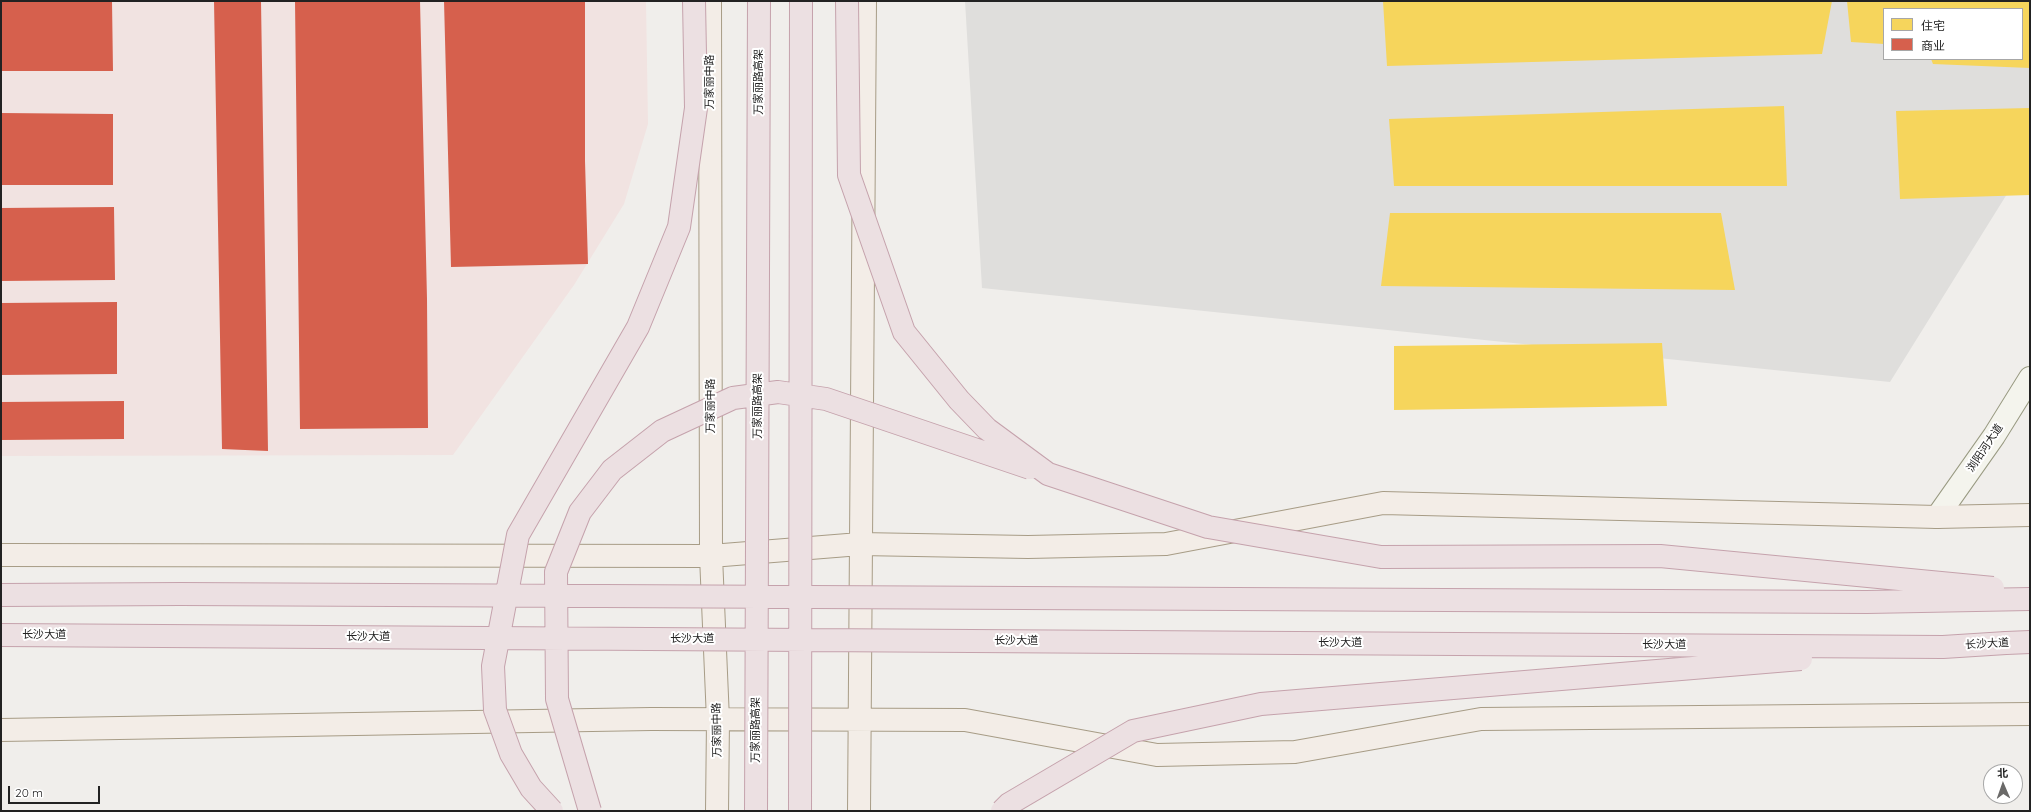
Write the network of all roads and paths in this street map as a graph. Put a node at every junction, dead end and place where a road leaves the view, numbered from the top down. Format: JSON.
{"nodes":[{"id":1,"x":694,"y":1,"type":"edge"},
{"id":2,"x":710,"y":1,"type":"edge"},
{"id":3,"x":759,"y":1,"type":"edge"},
{"id":4,"x":801,"y":1,"type":"edge"},
{"id":5,"x":847,"y":1,"type":"edge"},
{"id":6,"x":865,"y":1,"type":"edge"},
{"id":7,"x":2030,"y":378,"type":"edge"},
{"id":8,"x":1048,"y":474,"type":"junction"},
{"id":9,"x":2030,"y":515,"type":"edge"},
{"id":10,"x":1937,"y":517,"type":"junction"},
{"id":11,"x":860,"y":544,"type":"junction"},
{"id":12,"x":1,"y":555,"type":"edge"},
{"id":13,"x":711,"y":556,"type":"junction"},
{"id":14,"x":2030,"y":591,"type":"edge"},
{"id":15,"x":1,"y":596,"type":"edge"},
{"id":16,"x":2030,"y":599,"type":"edge"},
{"id":17,"x":1,"y":635,"type":"edge"},
{"id":18,"x":2030,"y":642,"type":"edge"},
{"id":19,"x":1943,"y":647,"type":"junction"},
{"id":20,"x":2030,"y":714,"type":"edge"},
{"id":21,"x":718,"y":720,"type":"junction"},
{"id":22,"x":860,"y":721,"type":"junction"},
{"id":23,"x":1,"y":730,"type":"edge"},
{"id":24,"x":1002,"y":809,"type":"edge"},
{"id":25,"x":552,"y":811,"type":"edge"},
{"id":26,"x":590,"y":811,"type":"edge"},
{"id":27,"x":717,"y":811,"type":"edge"},
{"id":28,"x":756,"y":811,"type":"edge"},
{"id":29,"x":800,"y":811,"type":"edge"},
{"id":30,"x":859,"y":811,"type":"edge"}],
"edges":[{"from":1,"to":25,"type":"highway","bridge":true},
{"from":2,"to":13,"type":"main road","name":"万家丽中路"},
{"from":3,"to":28,"type":"highway","name":"万家丽路高架","bridge":true},
{"from":4,"to":29,"type":"highway","bridge":true},
{"from":5,"to":8,"type":"highway","bridge":true},
{"from":6,"to":11,"type":"main road"},
{"from":7,"to":10,"type":"main road","name":"浏阳河大道"},
{"from":8,"to":14,"type":"highway","bridge":true},
{"from":8,"to":26,"type":"highway","bridge":true},
{"from":9,"to":10,"type":"main road"},
{"from":10,"to":11,"type":"main road"},
{"from":11,"to":13,"type":"main road"},
{"from":11,"to":22,"type":"main road"},
{"from":12,"to":13,"type":"main road"},
{"from":13,"to":21,"type":"main road","name":"万家丽中路"},
{"from":15,"to":16,"type":"highway","bridge":true},
{"from":17,"to":19,"type":"highway","name":"长沙大道","bridge":true},
{"from":18,"to":19,"type":"highway","name":"长沙大道","bridge":true},
{"from":19,"to":24,"type":"highway","bridge":true},
{"from":20,"to":22,"type":"main road"},
{"from":21,"to":22,"type":"main road"},
{"from":21,"to":23,"type":"main road"},
{"from":21,"to":27,"type":"main road","name":"万家丽中路"},
{"from":22,"to":30,"type":"main road"}]}
